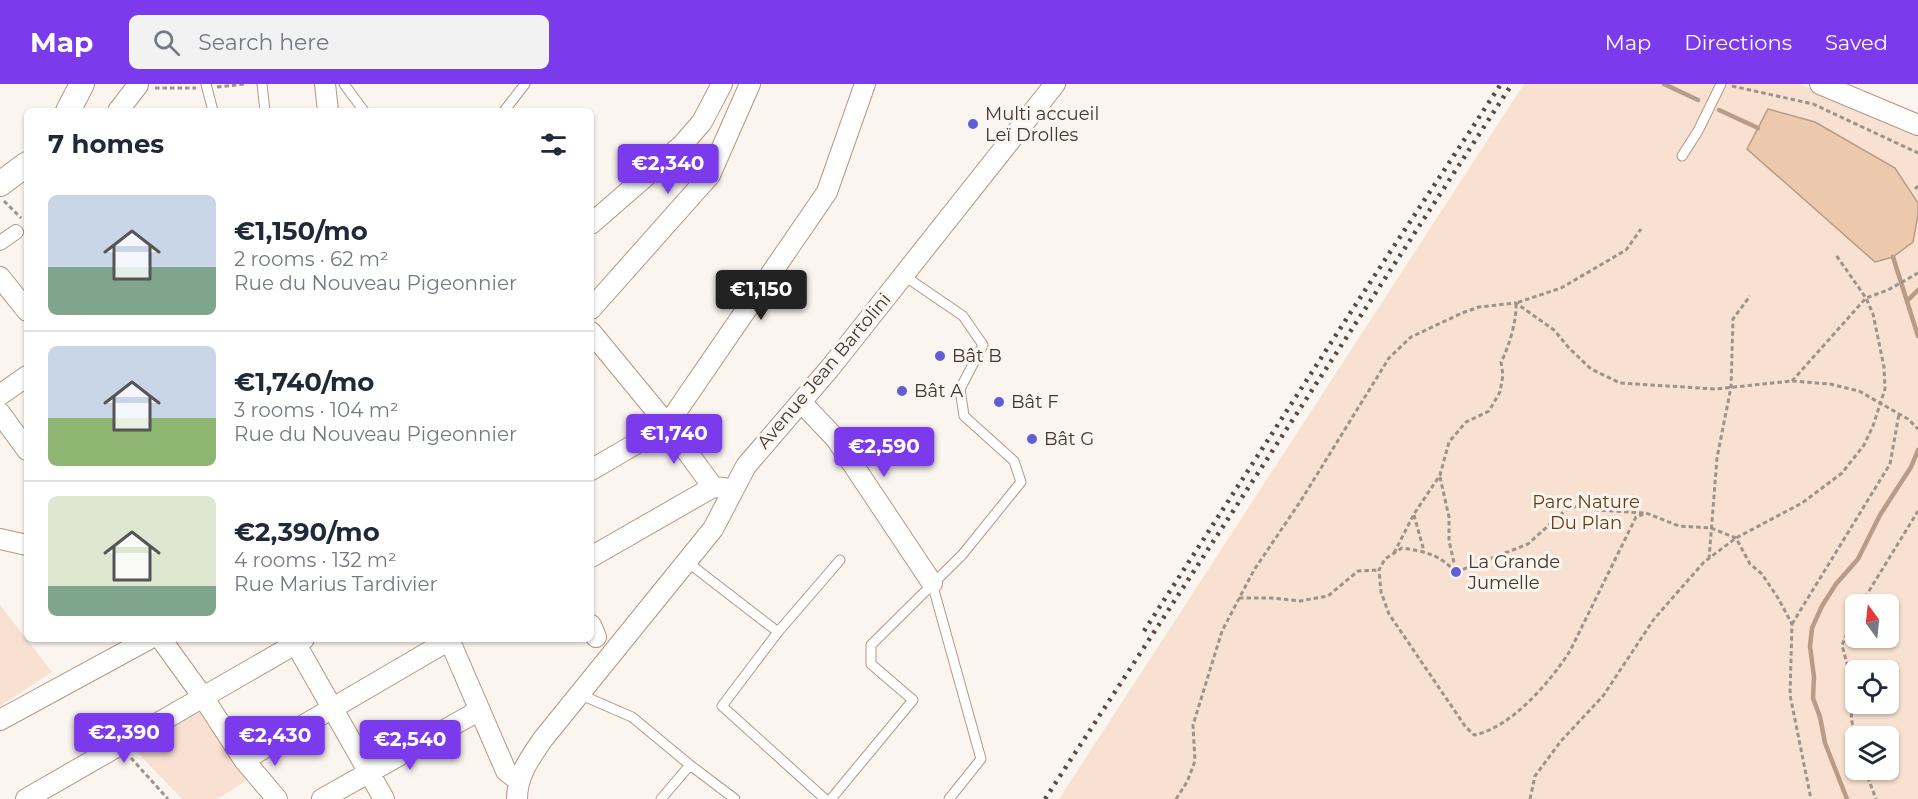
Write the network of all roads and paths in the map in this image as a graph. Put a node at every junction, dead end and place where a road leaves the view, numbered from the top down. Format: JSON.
{"nodes":[{"id":1,"x":82,"y":84,"type":"edge"},
{"id":2,"x":245,"y":84,"type":"edge"},
{"id":3,"x":262,"y":84,"type":"edge"},
{"id":4,"x":325,"y":84,"type":"edge"},
{"id":5,"x":344,"y":84,"type":"edge"},
{"id":6,"x":525,"y":84,"type":"edge"},
{"id":7,"x":722,"y":84,"type":"edge"},
{"id":8,"x":750,"y":84,"type":"edge"},
{"id":9,"x":865,"y":84,"type":"edge"},
{"id":10,"x":1055,"y":84,"type":"edge"},
{"id":11,"x":1723,"y":84,"type":"edge"},
{"id":12,"x":1820,"y":84,"type":"edge"},
{"id":13,"x":139,"y":85,"type":"edge"},
{"id":14,"x":207,"y":86,"type":"edge"},
{"id":15,"x":70,"y":108,"type":"edge"},
{"id":16,"x":120,"y":108,"type":"edge"},
{"id":17,"x":212,"y":108,"type":"edge"},
{"id":18,"x":265,"y":108,"type":"edge"},
{"id":19,"x":328,"y":108,"type":"edge"},
{"id":20,"x":362,"y":108,"type":"edge"},
{"id":21,"x":506,"y":108,"type":"edge"},
{"id":22,"x":1918,"y":125,"type":"edge"},
{"id":23,"x":1918,"y":153,"type":"edge"},
{"id":24,"x":1682,"y":156,"type":"dead end"},
{"id":25,"x":24,"y":166,"type":"edge"},
{"id":26,"x":0,"y":184,"type":"edge"},
{"id":27,"x":0,"y":198,"type":"edge"},
{"id":28,"x":24,"y":220,"type":"edge"},
{"id":29,"x":594,"y":221,"type":"edge"},
{"id":30,"x":1641,"y":229,"type":"dead end"},
{"id":31,"x":16,"y":232,"type":"dead end"},
{"id":32,"x":0,"y":243,"type":"edge"},
{"id":33,"x":1836,"y":255,"type":"dead end"},
{"id":34,"x":1918,"y":273,"type":"edge"},
{"id":35,"x":903,"y":275,"type":"junction"},
{"id":36,"x":0,"y":277,"type":"edge"},
{"id":37,"x":1750,"y":296,"type":"dead end"},
{"id":38,"x":1866,"y":298,"type":"junction"},
{"id":39,"x":1516,"y":303,"type":"junction"},
{"id":40,"x":24,"y":306,"type":"edge"},
{"id":41,"x":594,"y":306,"type":"edge"},
{"id":42,"x":594,"y":336,"type":"edge"},
{"id":43,"x":24,"y":378,"type":"edge"},
{"id":44,"x":1792,"y":381,"type":"junction"},
{"id":45,"x":1731,"y":387,"type":"junction"},
{"id":46,"x":0,"y":395,"type":"edge"},
{"id":47,"x":801,"y":402,"type":"junction"},
{"id":48,"x":1881,"y":403,"type":"junction"},
{"id":49,"x":0,"y":413,"type":"edge"},
{"id":50,"x":1899,"y":414,"type":"junction"},
{"id":51,"x":666,"y":423,"type":"junction"},
{"id":52,"x":1917,"y":429,"type":"edge"},
{"id":53,"x":24,"y":446,"type":"edge"},
{"id":54,"x":594,"y":468,"type":"edge"},
{"id":55,"x":1440,"y":475,"type":"junction"},
{"id":56,"x":713,"y":487,"type":"junction"},
{"id":57,"x":733,"y":490,"type":"junction"},
{"id":58,"x":1918,"y":510,"type":"edge"},
{"id":59,"x":1646,"y":513,"type":"junction"},
{"id":60,"x":1414,"y":514,"type":"junction"},
{"id":61,"x":1711,"y":528,"type":"junction"},
{"id":62,"x":1736,"y":538,"type":"junction"},
{"id":63,"x":0,"y":539,"type":"edge"},
{"id":64,"x":24,"y":543,"type":"edge"},
{"id":65,"x":1424,"y":551,"type":"junction"},
{"id":66,"x":1393,"y":554,"type":"junction"},
{"id":67,"x":594,"y":555,"type":"edge"},
{"id":68,"x":1709,"y":559,"type":"junction"},
{"id":69,"x":840,"y":560,"type":"dead end"},
{"id":70,"x":687,"y":561,"type":"junction"},
{"id":71,"x":1379,"y":570,"type":"junction"},
{"id":72,"x":1456,"y":572,"type":"junction"},
{"id":73,"x":932,"y":583,"type":"junction"},
{"id":74,"x":1867,"y":594,"type":"edge"},
{"id":75,"x":1239,"y":598,"type":"junction"},
{"id":76,"x":1792,"y":624,"type":"junction"},
{"id":77,"x":778,"y":632,"type":"junction"},
{"id":78,"x":1845,"y":638,"type":"edge"},
{"id":79,"x":143,"y":642,"type":"edge"},
{"id":80,"x":163,"y":642,"type":"edge"},
{"id":81,"x":295,"y":642,"type":"edge"},
{"id":82,"x":298,"y":642,"type":"edge"},
{"id":83,"x":445,"y":642,"type":"edge"},
{"id":84,"x":451,"y":642,"type":"edge"},
{"id":85,"x":579,"y":694,"type":"junction"},
{"id":86,"x":203,"y":697,"type":"junction"},
{"id":87,"x":333,"y":709,"type":"junction"},
{"id":88,"x":480,"y":710,"type":"junction"},
{"id":89,"x":0,"y":720,"type":"edge"},
{"id":90,"x":1853,"y":726,"type":"edge"},
{"id":91,"x":120,"y":745,"type":"junction"},
{"id":92,"x":244,"y":760,"type":"junction"},
{"id":93,"x":690,"y":765,"type":"junction"},
{"id":94,"x":369,"y":772,"type":"junction"},
{"id":95,"x":1869,"y":780,"type":"edge"},
{"id":96,"x":517,"y":790,"type":"edge"},
{"id":97,"x":26,"y":799,"type":"edge"},
{"id":98,"x":168,"y":799,"type":"edge"},
{"id":99,"x":277,"y":799,"type":"edge"},
{"id":100,"x":322,"y":799,"type":"edge"},
{"id":101,"x":384,"y":799,"type":"edge"},
{"id":102,"x":661,"y":799,"type":"edge"},
{"id":103,"x":735,"y":799,"type":"edge"},
{"id":104,"x":825,"y":799,"type":"edge"},
{"id":105,"x":831,"y":799,"type":"edge"},
{"id":106,"x":949,"y":799,"type":"edge"},
{"id":107,"x":1176,"y":799,"type":"edge"},
{"id":108,"x":1530,"y":799,"type":"edge"},
{"id":109,"x":1811,"y":799,"type":"edge"},
{"id":110,"x":1876,"y":799,"type":"edge"}],
"edges":[{"from":1,"to":15,"type":"street"},
{"from":2,"to":14,"type":"path"},
{"from":3,"to":18,"type":"lane"},
{"from":4,"to":19,"type":"street"},
{"from":5,"to":20,"type":"lane"},
{"from":6,"to":21,"type":"lane"},
{"from":7,"to":29,"type":"street"},
{"from":8,"to":41,"type":"street"},
{"from":9,"to":51,"type":"street"},
{"from":10,"to":35,"type":"street","name":"Avenue Jean Bartolini"},
{"from":11,"to":23,"type":"path"},
{"from":11,"to":24,"type":"lane"},
{"from":12,"to":22,"type":"street"},
{"from":13,"to":14,"type":"path"},
{"from":13,"to":16,"type":"street"},
{"from":14,"to":17,"type":"lane"},
{"from":25,"to":26,"type":"street"},
{"from":27,"to":28,"type":"path"},
{"from":30,"to":39,"type":"path"},
{"from":31,"to":32,"type":"street"},
{"from":33,"to":38,"type":"path"},
{"from":34,"to":38,"type":"path"},
{"from":35,"to":47,"type":"street","name":"Avenue Jean Bartolini"},
{"from":35,"to":73,"type":"lane"},
{"from":36,"to":40,"type":"street"},
{"from":37,"to":45,"type":"path"},
{"from":38,"to":44,"type":"path"},
{"from":38,"to":48,"type":"path"},
{"from":39,"to":45,"type":"path"},
{"from":39,"to":55,"type":"path"},
{"from":39,"to":75,"type":"path"},
{"from":42,"to":51,"type":"street"},
{"from":43,"to":46,"type":"street"},
{"from":44,"to":45,"type":"path"},
{"from":44,"to":48,"type":"path"},
{"from":45,"to":61,"type":"path"},
{"from":47,"to":57,"type":"street","name":"Avenue Jean Bartolini"},
{"from":47,"to":73,"type":"street"},
{"from":48,"to":50,"type":"path"},
{"from":48,"to":62,"type":"path"},
{"from":49,"to":53,"type":"street"},
{"from":50,"to":52,"type":"path"},
{"from":50,"to":76,"type":"path"},
{"from":51,"to":54,"type":"street"},
{"from":51,"to":56,"type":"street"},
{"from":55,"to":60,"type":"path"},
{"from":55,"to":72,"type":"path"},
{"from":56,"to":57,"type":"street"},
{"from":56,"to":67,"type":"street"},
{"from":57,"to":70,"type":"street","name":"Avenue Jean Bartolini"},
{"from":58,"to":74,"type":"path"},
{"from":59,"to":61,"type":"path"},
{"from":59,"to":71,"type":"path"},
{"from":59,"to":72,"type":"path"},
{"from":60,"to":65,"type":"path"},
{"from":60,"to":66,"type":"path"},
{"from":61,"to":62,"type":"path"},
{"from":61,"to":68,"type":"path"},
{"from":62,"to":68,"type":"path"},
{"from":62,"to":76,"type":"path"},
{"from":63,"to":64,"type":"street"},
{"from":65,"to":66,"type":"path"},
{"from":65,"to":72,"type":"path"},
{"from":66,"to":71,"type":"path"},
{"from":68,"to":108,"type":"path"},
{"from":69,"to":77,"type":"lane"},
{"from":70,"to":77,"type":"lane"},
{"from":70,"to":85,"type":"street","name":"Avenue Jean Bartolini"},
{"from":71,"to":75,"type":"path"},
{"from":73,"to":105,"type":"lane"},
{"from":73,"to":106,"type":"lane"},
{"from":75,"to":107,"type":"path"},
{"from":76,"to":109,"type":"path"},
{"from":77,"to":104,"type":"lane"},
{"from":78,"to":90,"type":"path"},
{"from":79,"to":89,"type":"street"},
{"from":80,"to":86,"type":"street"},
{"from":81,"to":86,"type":"street"},
{"from":82,"to":87,"type":"street"},
{"from":83,"to":87,"type":"street"},
{"from":84,"to":88,"type":"street"},
{"from":85,"to":93,"type":"lane"},
{"from":85,"to":96,"type":"street","name":"Avenue Jean Bartolini"},
{"from":86,"to":91,"type":"street"},
{"from":86,"to":92,"type":"street"},
{"from":87,"to":92,"type":"street"},
{"from":87,"to":94,"type":"street"},
{"from":88,"to":94,"type":"street"},
{"from":88,"to":96,"type":"street"},
{"from":91,"to":97,"type":"street"},
{"from":91,"to":98,"type":"path"},
{"from":92,"to":99,"type":"street"},
{"from":93,"to":102,"type":"lane"},
{"from":93,"to":103,"type":"lane"},
{"from":94,"to":100,"type":"street"},
{"from":94,"to":101,"type":"street"},
{"from":95,"to":110,"type":"path"}]}
